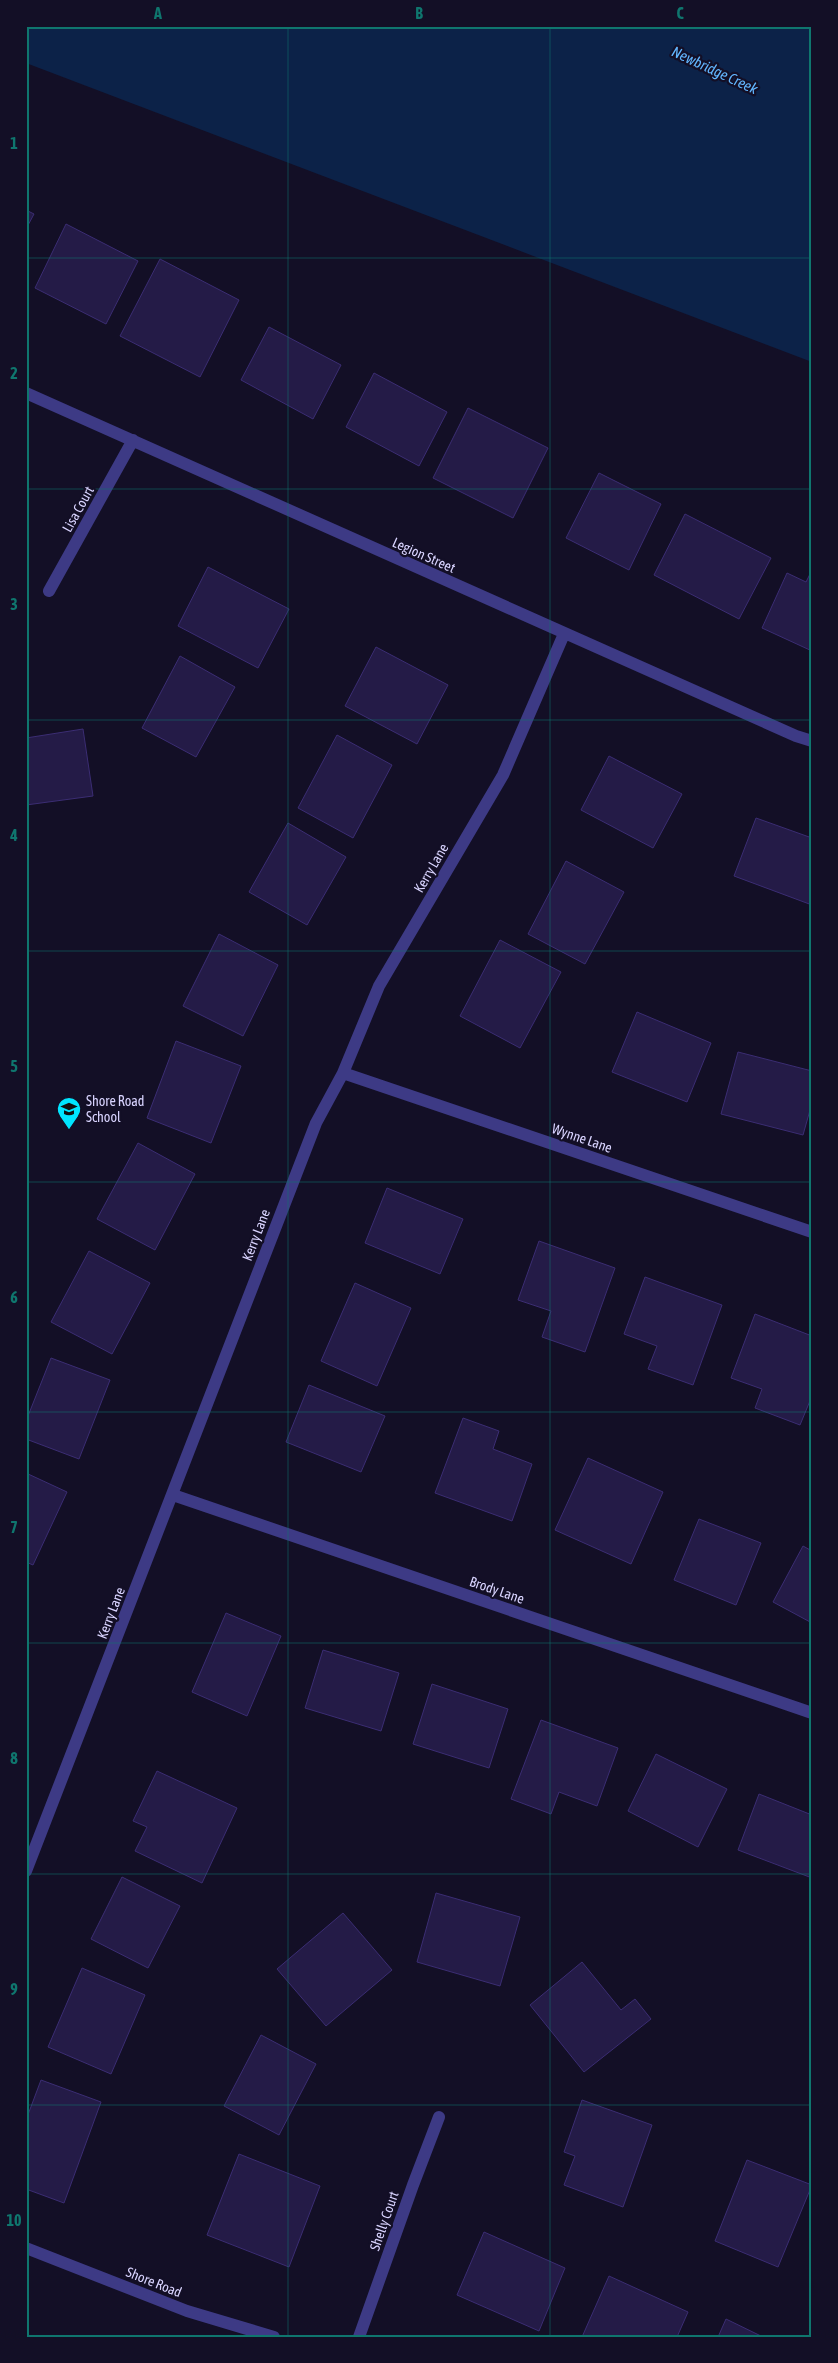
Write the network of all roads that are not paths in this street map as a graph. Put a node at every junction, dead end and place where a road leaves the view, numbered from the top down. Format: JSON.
{"nodes":[{"id":1,"x":26,"y":393,"type":"edge"},
{"id":2,"x":133,"y":440,"type":"junction"},
{"id":3,"x":50,"y":591,"type":"dead end"},
{"id":4,"x":564,"y":634,"type":"junction"},
{"id":5,"x":812,"y":741,"type":"edge"},
{"id":6,"x":343,"y":1073,"type":"junction"},
{"id":7,"x":812,"y":1232,"type":"edge"},
{"id":8,"x":173,"y":1495,"type":"junction"},
{"id":9,"x":812,"y":1713,"type":"edge"},
{"id":10,"x":26,"y":1870,"type":"edge"},
{"id":11,"x":439,"y":2117,"type":"dead end"},
{"id":12,"x":26,"y":2248,"type":"edge"},
{"id":13,"x":274,"y":2337,"type":"edge"},
{"id":14,"x":359,"y":2337,"type":"edge"}],
"edges":[{"from":1,"to":2,"type":"street","name":"Legion Street"},
{"from":2,"to":3,"type":"street","name":"Lisa Court"},
{"from":2,"to":4,"type":"street","name":"Legion Street"},
{"from":4,"to":5,"type":"street","name":"Legion Street"},
{"from":4,"to":6,"type":"street","name":"Kerry Lane"},
{"from":6,"to":7,"type":"street","name":"Wynne Lane"},
{"from":6,"to":8,"type":"street","name":"Kerry Lane"},
{"from":8,"to":9,"type":"street","name":"Brody Lane"},
{"from":8,"to":10,"type":"street","name":"Kerry Lane"},
{"from":11,"to":14,"type":"street","name":"Shelly Court"},
{"from":12,"to":13,"type":"street","name":"Shore Road"}]}
